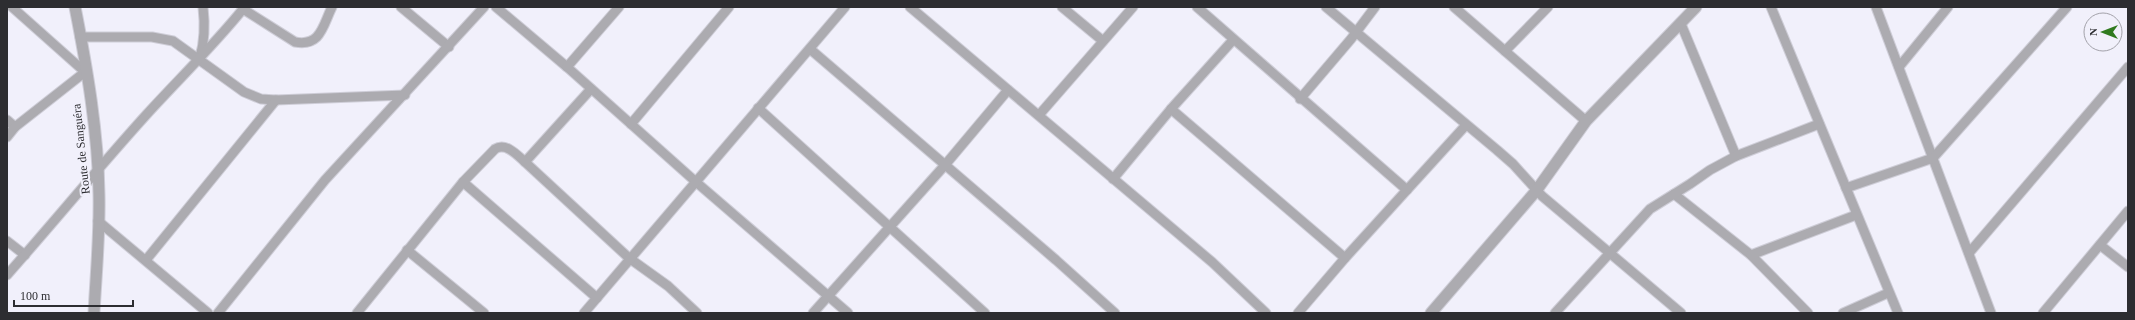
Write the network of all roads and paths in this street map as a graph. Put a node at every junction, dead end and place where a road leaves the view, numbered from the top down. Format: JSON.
{"nodes":[{"id":1,"x":12,"y":7,"type":"edge"},
{"id":2,"x":75,"y":7,"type":"edge"},
{"id":3,"x":203,"y":7,"type":"edge"},
{"id":4,"x":332,"y":7,"type":"edge"},
{"id":5,"x":402,"y":7,"type":"edge"},
{"id":6,"x":484,"y":7,"type":"edge"},
{"id":7,"x":496,"y":7,"type":"edge"},
{"id":8,"x":619,"y":7,"type":"edge"},
{"id":9,"x":729,"y":7,"type":"edge"},
{"id":10,"x":845,"y":7,"type":"edge"},
{"id":11,"x":910,"y":7,"type":"edge"},
{"id":12,"x":1062,"y":7,"type":"edge"},
{"id":13,"x":1133,"y":7,"type":"edge"},
{"id":14,"x":1197,"y":7,"type":"edge"},
{"id":15,"x":1326,"y":7,"type":"edge"},
{"id":16,"x":1375,"y":7,"type":"edge"},
{"id":17,"x":1454,"y":7,"type":"edge"},
{"id":18,"x":1548,"y":7,"type":"edge"},
{"id":19,"x":1696,"y":7,"type":"edge"},
{"id":20,"x":1771,"y":7,"type":"edge"},
{"id":21,"x":1876,"y":7,"type":"edge"},
{"id":22,"x":1948,"y":7,"type":"edge"},
{"id":23,"x":2067,"y":7,"type":"edge"},
{"id":24,"x":1681,"y":24,"type":"junction"},
{"id":25,"x":1356,"y":32,"type":"junction"},
{"id":26,"x":80,"y":37,"type":"junction"},
{"id":27,"x":1233,"y":40,"type":"junction"},
{"id":28,"x":1103,"y":41,"type":"junction"},
{"id":29,"x":449,"y":47,"type":"junction"},
{"id":30,"x":810,"y":49,"type":"junction"},
{"id":31,"x":1505,"y":51,"type":"junction"},
{"id":32,"x":200,"y":60,"type":"junction"},
{"id":33,"x":567,"y":67,"type":"junction"},
{"id":34,"x":1899,"y":67,"type":"junction"},
{"id":35,"x":2128,"y":67,"type":"edge"},
{"id":36,"x":85,"y":72,"type":"junction"},
{"id":37,"x":591,"y":90,"type":"junction"},
{"id":38,"x":1008,"y":90,"type":"junction"},
{"id":39,"x":405,"y":95,"type":"junction"},
{"id":40,"x":1300,"y":99,"type":"junction"},
{"id":41,"x":276,"y":100,"type":"junction"},
{"id":42,"x":758,"y":108,"type":"junction"},
{"id":43,"x":1171,"y":109,"type":"junction"},
{"id":44,"x":1039,"y":115,"type":"junction"},
{"id":45,"x":7,"y":120,"type":"edge"},
{"id":46,"x":1586,"y":121,"type":"junction"},
{"id":47,"x":631,"y":124,"type":"junction"},
{"id":48,"x":1819,"y":124,"type":"junction"},
{"id":49,"x":1466,"y":125,"type":"junction"},
{"id":50,"x":15,"y":127,"type":"junction"},
{"id":51,"x":7,"y":136,"type":"edge"},
{"id":52,"x":1736,"y":156,"type":"junction"},
{"id":53,"x":1933,"y":158,"type":"junction"},
{"id":54,"x":525,"y":162,"type":"junction"},
{"id":55,"x":945,"y":165,"type":"junction"},
{"id":56,"x":98,"y":168,"type":"junction"},
{"id":57,"x":1114,"y":179,"type":"junction"},
{"id":58,"x":463,"y":182,"type":"junction"},
{"id":59,"x":696,"y":182,"type":"junction"},
{"id":60,"x":1846,"y":188,"type":"junction"},
{"id":61,"x":1407,"y":190,"type":"junction"},
{"id":62,"x":1536,"y":191,"type":"junction"},
{"id":63,"x":1674,"y":194,"type":"junction"},
{"id":64,"x":2128,"y":211,"type":"edge"},
{"id":65,"x":1856,"y":215,"type":"junction"},
{"id":66,"x":98,"y":220,"type":"junction"},
{"id":67,"x":888,"y":226,"type":"junction"},
{"id":68,"x":7,"y":241,"type":"edge"},
{"id":69,"x":2100,"y":244,"type":"junction"},
{"id":70,"x":407,"y":250,"type":"junction"},
{"id":71,"x":1611,"y":253,"type":"junction"},
{"id":72,"x":1969,"y":253,"type":"junction"},
{"id":73,"x":25,"y":255,"type":"junction"},
{"id":74,"x":1751,"y":255,"type":"junction"},
{"id":75,"x":629,"y":258,"type":"junction"},
{"id":76,"x":1345,"y":258,"type":"junction"},
{"id":77,"x":146,"y":260,"type":"junction"},
{"id":78,"x":2128,"y":267,"type":"edge"},
{"id":79,"x":7,"y":275,"type":"edge"},
{"id":80,"x":1888,"y":293,"type":"junction"},
{"id":81,"x":828,"y":296,"type":"junction"},
{"id":82,"x":596,"y":298,"type":"junction"},
{"id":83,"x":94,"y":313,"type":"edge"},
{"id":84,"x":208,"y":313,"type":"edge"},
{"id":85,"x":218,"y":313,"type":"edge"},
{"id":86,"x":357,"y":313,"type":"edge"},
{"id":87,"x":484,"y":313,"type":"edge"},
{"id":88,"x":584,"y":313,"type":"edge"},
{"id":89,"x":697,"y":313,"type":"edge"},
{"id":90,"x":813,"y":313,"type":"edge"},
{"id":91,"x":848,"y":313,"type":"edge"},
{"id":92,"x":985,"y":313,"type":"edge"},
{"id":93,"x":1115,"y":313,"type":"edge"},
{"id":94,"x":1266,"y":313,"type":"edge"},
{"id":95,"x":1298,"y":313,"type":"edge"},
{"id":96,"x":1431,"y":313,"type":"edge"},
{"id":97,"x":1555,"y":313,"type":"edge"},
{"id":98,"x":1681,"y":313,"type":"edge"},
{"id":99,"x":1808,"y":313,"type":"edge"},
{"id":100,"x":1843,"y":313,"type":"edge"},
{"id":101,"x":1898,"y":313,"type":"edge"},
{"id":102,"x":1991,"y":313,"type":"edge"},
{"id":103,"x":2043,"y":313,"type":"edge"}],
"edges":[{"from":1,"to":36,"type":"street"},
{"from":2,"to":26,"type":"street","name":"Route de Sanguéra"},
{"from":3,"to":32,"type":"street"},
{"from":4,"to":32,"type":"street"},
{"from":5,"to":29,"type":"street"},
{"from":6,"to":29,"type":"street"},
{"from":7,"to":33,"type":"street"},
{"from":8,"to":33,"type":"street"},
{"from":9,"to":47,"type":"street"},
{"from":10,"to":30,"type":"street"},
{"from":11,"to":38,"type":"street"},
{"from":12,"to":28,"type":"street"},
{"from":13,"to":28,"type":"street"},
{"from":14,"to":27,"type":"street"},
{"from":15,"to":25,"type":"street"},
{"from":16,"to":25,"type":"street"},
{"from":17,"to":31,"type":"street"},
{"from":18,"to":31,"type":"street"},
{"from":19,"to":24,"type":"street"},
{"from":20,"to":48,"type":"street"},
{"from":21,"to":34,"type":"street"},
{"from":22,"to":34,"type":"street"},
{"from":23,"to":53,"type":"street"},
{"from":24,"to":46,"type":"street"},
{"from":24,"to":52,"type":"street"},
{"from":25,"to":40,"type":"street"},
{"from":25,"to":49,"type":"street"},
{"from":26,"to":32,"type":"street"},
{"from":26,"to":36,"type":"street","name":"Route de Sanguéra"},
{"from":27,"to":40,"type":"street"},
{"from":27,"to":43,"type":"street"},
{"from":28,"to":44,"type":"street"},
{"from":29,"to":39,"type":"street"},
{"from":30,"to":42,"type":"street"},
{"from":30,"to":55,"type":"street"},
{"from":31,"to":46,"type":"street"},
{"from":32,"to":41,"type":"street"},
{"from":32,"to":56,"type":"street"},
{"from":33,"to":37,"type":"street"},
{"from":34,"to":53,"type":"street"},
{"from":35,"to":72,"type":"street"},
{"from":36,"to":50,"type":"street"},
{"from":36,"to":56,"type":"street","name":"Route de Sanguéra"},
{"from":37,"to":47,"type":"street"},
{"from":37,"to":54,"type":"street"},
{"from":38,"to":44,"type":"street"},
{"from":38,"to":55,"type":"street"},
{"from":39,"to":41,"type":"street"},
{"from":39,"to":85,"type":"street"},
{"from":40,"to":61,"type":"street"},
{"from":41,"to":77,"type":"street"},
{"from":42,"to":59,"type":"street"},
{"from":42,"to":67,"type":"street"},
{"from":43,"to":57,"type":"street"},
{"from":43,"to":76,"type":"street"},
{"from":44,"to":57,"type":"street"},
{"from":45,"to":50,"type":"street"},
{"from":46,"to":62,"type":"street"},
{"from":47,"to":59,"type":"street"},
{"from":48,"to":52,"type":"street"},
{"from":48,"to":60,"type":"street"},
{"from":49,"to":61,"type":"street"},
{"from":49,"to":62,"type":"street"},
{"from":50,"to":51,"type":"street"},
{"from":52,"to":63,"type":"street"},
{"from":53,"to":60,"type":"street"},
{"from":53,"to":72,"type":"street"},
{"from":54,"to":58,"type":"street"},
{"from":54,"to":75,"type":"street"},
{"from":55,"to":67,"type":"street"},
{"from":55,"to":93,"type":"street"},
{"from":56,"to":66,"type":"street","name":"Route de Sanguéra"},
{"from":56,"to":73,"type":"street"},
{"from":57,"to":94,"type":"street"},
{"from":58,"to":70,"type":"street"},
{"from":58,"to":82,"type":"street"},
{"from":59,"to":75,"type":"street"},
{"from":59,"to":81,"type":"street"},
{"from":60,"to":65,"type":"street"},
{"from":61,"to":76,"type":"street"},
{"from":62,"to":71,"type":"street"},
{"from":62,"to":96,"type":"street"},
{"from":63,"to":71,"type":"street"},
{"from":63,"to":74,"type":"street"},
{"from":64,"to":69,"type":"street"},
{"from":65,"to":74,"type":"street"},
{"from":65,"to":80,"type":"street"},
{"from":66,"to":77,"type":"street"},
{"from":66,"to":83,"type":"street","name":"Route de Sanguéra"},
{"from":67,"to":81,"type":"street"},
{"from":67,"to":92,"type":"street"},
{"from":68,"to":73,"type":"street"},
{"from":69,"to":78,"type":"street"},
{"from":69,"to":103,"type":"street"},
{"from":70,"to":86,"type":"street"},
{"from":70,"to":87,"type":"street"},
{"from":71,"to":97,"type":"street"},
{"from":71,"to":98,"type":"street"},
{"from":72,"to":102,"type":"street"},
{"from":73,"to":79,"type":"street"},
{"from":74,"to":99,"type":"street"},
{"from":75,"to":82,"type":"street"},
{"from":75,"to":89,"type":"street"},
{"from":76,"to":95,"type":"street"},
{"from":77,"to":84,"type":"street"},
{"from":80,"to":100,"type":"street"},
{"from":80,"to":101,"type":"street"},
{"from":81,"to":90,"type":"street"},
{"from":81,"to":91,"type":"street"},
{"from":82,"to":88,"type":"street"}]}
